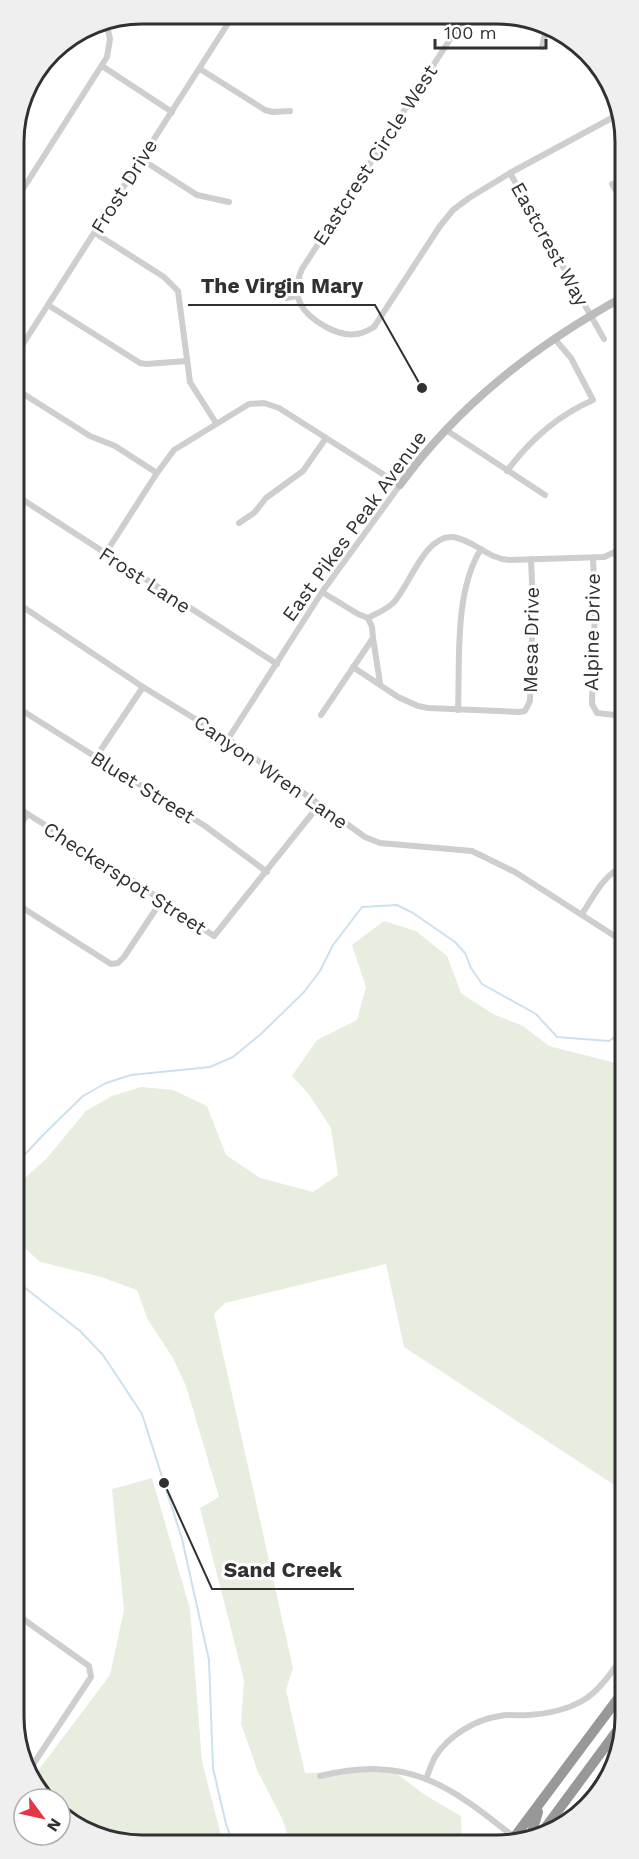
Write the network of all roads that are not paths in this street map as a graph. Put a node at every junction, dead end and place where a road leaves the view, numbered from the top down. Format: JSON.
{"nodes":[{"id":1,"x":228,"y":24,"type":"edge"},
{"id":2,"x":460,"y":24,"type":"edge"},
{"id":3,"x":110,"y":29,"type":"edge"},
{"id":4,"x":545,"y":34,"type":"edge"},
{"id":5,"x":542,"y":47,"type":"dead end"},
{"id":6,"x":102,"y":66,"type":"junction"},
{"id":7,"x":200,"y":69,"type":"junction"},
{"id":8,"x":290,"y":111,"type":"dead end"},
{"id":9,"x":172,"y":112,"type":"junction"},
{"id":10,"x":612,"y":117,"type":"edge"},
{"id":11,"x":141,"y":159,"type":"junction"},
{"id":12,"x":510,"y":173,"type":"junction"},
{"id":13,"x":612,"y":183,"type":"dead end"},
{"id":14,"x":24,"y":187,"type":"edge"},
{"id":15,"x":615,"y":188,"type":"edge"},
{"id":16,"x":229,"y":201,"type":"dead end"},
{"id":17,"x":95,"y":233,"type":"junction"},
{"id":18,"x":297,"y":296,"type":"junction"},
{"id":19,"x":286,"y":298,"type":"dead end"},
{"id":20,"x":615,"y":301,"type":"edge"},
{"id":21,"x":48,"y":305,"type":"junction"},
{"id":22,"x":590,"y":315,"type":"junction"},
{"id":23,"x":554,"y":338,"type":"junction"},
{"id":24,"x":604,"y":339,"type":"dead end"},
{"id":25,"x":24,"y":342,"type":"edge"},
{"id":26,"x":187,"y":361,"type":"junction"},
{"id":27,"x":24,"y":393,"type":"edge"},
{"id":28,"x":216,"y":423,"type":"junction"},
{"id":29,"x":446,"y":430,"type":"junction"},
{"id":30,"x":326,"y":438,"type":"junction"},
{"id":31,"x":507,"y":471,"type":"junction"},
{"id":32,"x":157,"y":473,"type":"junction"},
{"id":33,"x":400,"y":485,"type":"junction"},
{"id":34,"x":545,"y":495,"type":"dead end"},
{"id":35,"x":24,"y":501,"type":"edge"},
{"id":36,"x":239,"y":523,"type":"dead end"},
{"id":37,"x":444,"y":529,"type":"dead end"},
{"id":38,"x":445,"y":537,"type":"junction"},
{"id":39,"x":481,"y":549,"type":"junction"},
{"id":40,"x":615,"y":551,"type":"edge"},
{"id":41,"x":105,"y":554,"type":"junction"},
{"id":42,"x":593,"y":558,"type":"junction"},
{"id":43,"x":531,"y":559,"type":"junction"},
{"id":44,"x":322,"y":592,"type":"junction"},
{"id":45,"x":24,"y":608,"type":"edge"},
{"id":46,"x":369,"y":618,"type":"junction"},
{"id":47,"x":373,"y":638,"type":"junction"},
{"id":48,"x":277,"y":664,"type":"junction"},
{"id":49,"x":353,"y":667,"type":"junction"},
{"id":50,"x":380,"y":683,"type":"junction"},
{"id":51,"x":143,"y":687,"type":"junction"},
{"id":52,"x":458,"y":710,"type":"junction"},
{"id":53,"x":24,"y":712,"type":"edge"},
{"id":54,"x":321,"y":715,"type":"dead end"},
{"id":55,"x":615,"y":715,"type":"edge"},
{"id":56,"x":228,"y":739,"type":"junction"},
{"id":57,"x":96,"y":757,"type":"junction"},
{"id":58,"x":319,"y":805,"type":"junction"},
{"id":59,"x":24,"y":813,"type":"edge"},
{"id":60,"x":27,"y":815,"type":"junction"},
{"id":61,"x":24,"y":820,"type":"edge"},
{"id":62,"x":615,"y":870,"type":"edge"},
{"id":63,"x":267,"y":872,"type":"junction"},
{"id":64,"x":162,"y":900,"type":"junction"},
{"id":65,"x":24,"y":909,"type":"edge"},
{"id":66,"x":582,"y":914,"type":"junction"},
{"id":67,"x":615,"y":936,"type":"edge"},
{"id":68,"x":24,"y":1620,"type":"edge"},
{"id":69,"x":615,"y":1666,"type":"edge"},
{"id":70,"x":615,"y":1702,"type":"edge"},
{"id":71,"x":614,"y":1735,"type":"edge"},
{"id":72,"x":34,"y":1764,"type":"edge"},
{"id":73,"x":320,"y":1776,"type":"dead end"},
{"id":74,"x":426,"y":1779,"type":"junction"},
{"id":75,"x":549,"y":1790,"type":"junction"},
{"id":76,"x":549,"y":1822,"type":"edge"},
{"id":77,"x":533,"y":1829,"type":"edge"},
{"id":78,"x":517,"y":1833,"type":"edge"},
{"id":79,"x":506,"y":1835,"type":"edge"}],
"edges":[{"from":1,"to":7,"type":"street","name":"Frost Drive"},
{"from":2,"to":18,"type":"street","name":"Eastcrest Circle West"},
{"from":3,"to":6,"type":"street"},
{"from":4,"to":5,"type":"street"},
{"from":6,"to":9,"type":"street"},
{"from":6,"to":14,"type":"street"},
{"from":7,"to":8,"type":"street"},
{"from":7,"to":9,"type":"street","name":"Frost Drive"},
{"from":9,"to":11,"type":"street","name":"Frost Drive"},
{"from":10,"to":12,"type":"street"},
{"from":11,"to":16,"type":"street"},
{"from":11,"to":17,"type":"street","name":"Frost Drive"},
{"from":12,"to":18,"type":"street"},
{"from":12,"to":22,"type":"street","name":"Eastcrest Way"},
{"from":13,"to":15,"type":"street"},
{"from":17,"to":21,"type":"street","name":"Frost Drive"},
{"from":17,"to":26,"type":"street"},
{"from":18,"to":19,"type":"street"},
{"from":20,"to":22,"type":"street","name":"East Pikes Peak Avenue"},
{"from":21,"to":25,"type":"street","name":"Frost Drive"},
{"from":21,"to":26,"type":"street"},
{"from":22,"to":23,"type":"street","name":"East Pikes Peak Avenue"},
{"from":22,"to":24,"type":"street","name":"Eastcrest Way"},
{"from":23,"to":29,"type":"street","name":"East Pikes Peak Avenue"},
{"from":23,"to":31,"type":"street"},
{"from":26,"to":28,"type":"street"},
{"from":27,"to":32,"type":"street"},
{"from":28,"to":30,"type":"street"},
{"from":28,"to":32,"type":"street"},
{"from":29,"to":31,"type":"street"},
{"from":29,"to":33,"type":"street","name":"East Pikes Peak Avenue"},
{"from":30,"to":33,"type":"street"},
{"from":30,"to":36,"type":"street"},
{"from":31,"to":34,"type":"street"},
{"from":32,"to":41,"type":"street"},
{"from":33,"to":44,"type":"street","name":"East Pikes Peak Avenue"},
{"from":35,"to":41,"type":"street","name":"Frost Lane"},
{"from":37,"to":38,"type":"street"},
{"from":38,"to":39,"type":"street"},
{"from":38,"to":46,"type":"street"},
{"from":39,"to":43,"type":"street"},
{"from":39,"to":52,"type":"street"},
{"from":40,"to":42,"type":"street"},
{"from":41,"to":48,"type":"street","name":"Frost Lane"},
{"from":42,"to":43,"type":"street"},
{"from":42,"to":55,"type":"street","name":"Alpine Drive"},
{"from":43,"to":52,"type":"street","name":"Mesa Drive"},
{"from":44,"to":46,"type":"street"},
{"from":44,"to":48,"type":"street","name":"East Pikes Peak Avenue"},
{"from":45,"to":51,"type":"street","name":"Canyon Wren Lane"},
{"from":46,"to":47,"type":"street"},
{"from":47,"to":49,"type":"street"},
{"from":47,"to":50,"type":"street"},
{"from":48,"to":56,"type":"street","name":"East Pikes Peak Avenue"},
{"from":49,"to":50,"type":"street","name":"Mesa Drive"},
{"from":49,"to":54,"type":"street"},
{"from":50,"to":52,"type":"street","name":"Mesa Drive"},
{"from":51,"to":56,"type":"street","name":"Canyon Wren Lane"},
{"from":51,"to":57,"type":"street"},
{"from":53,"to":57,"type":"street","name":"Bluet Street"},
{"from":56,"to":58,"type":"street","name":"Canyon Wren Lane"},
{"from":57,"to":63,"type":"street","name":"Bluet Street"},
{"from":58,"to":63,"type":"street","name":"Checkerspot Street"},
{"from":58,"to":66,"type":"street","name":"Canyon Wren Lane"},
{"from":59,"to":60,"type":"street","name":"Checkerspot Street"},
{"from":60,"to":61,"type":"street"},
{"from":60,"to":64,"type":"street","name":"Checkerspot Street"},
{"from":62,"to":66,"type":"street"},
{"from":63,"to":64,"type":"street","name":"Checkerspot Street"},
{"from":64,"to":65,"type":"street"},
{"from":66,"to":67,"type":"street","name":"Canyon Wren Lane"},
{"from":68,"to":72,"type":"street"},
{"from":69,"to":74,"type":"street"},
{"from":70,"to":75,"type":"highway"},
{"from":71,"to":76,"type":"highway"},
{"from":73,"to":74,"type":"street"},
{"from":74,"to":79,"type":"street"},
{"from":75,"to":77,"type":"highway"},
{"from":75,"to":78,"type":"highway"}]}
